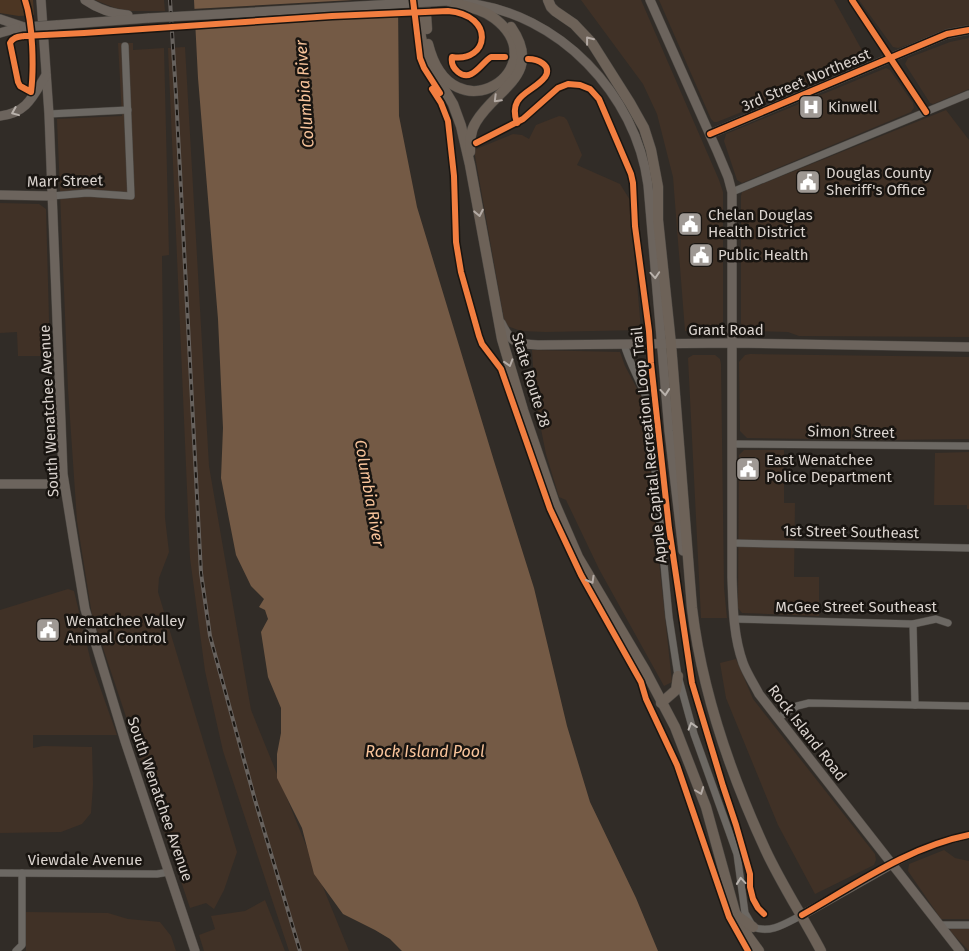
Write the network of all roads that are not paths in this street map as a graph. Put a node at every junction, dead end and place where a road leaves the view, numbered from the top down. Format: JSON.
{"nodes":[{"id":1,"x":41,"y":0,"type":"edge"},
{"id":2,"x":85,"y":0,"type":"edge"},
{"id":3,"x":417,"y":0,"type":"edge"},
{"id":4,"x":425,"y":0,"type":"edge"},
{"id":5,"x":450,"y":0,"type":"edge"},
{"id":6,"x":485,"y":0,"type":"edge"},
{"id":7,"x":548,"y":0,"type":"edge"},
{"id":8,"x":650,"y":0,"type":"edge"},
{"id":9,"x":852,"y":0,"type":"edge"},
{"id":10,"x":148,"y":18,"type":"junction"},
{"id":11,"x":0,"y":20,"type":"edge"},
{"id":12,"x":24,"y":27,"type":"junction"},
{"id":13,"x":0,"y":28,"type":"edge"},
{"id":14,"x":969,"y":30,"type":"edge"},
{"id":15,"x":0,"y":33,"type":"edge"},
{"id":16,"x":125,"y":46,"type":"dead end"},
{"id":17,"x":891,"y":58,"type":"junction"},
{"id":18,"x":46,"y":75,"type":"junction"},
{"id":19,"x":609,"y":80,"type":"junction"},
{"id":20,"x":969,"y":94,"type":"edge"},
{"id":21,"x":128,"y":110,"type":"junction"},
{"id":22,"x":926,"y":112,"type":"junction"},
{"id":23,"x":49,"y":114,"type":"junction"},
{"id":24,"x":0,"y":116,"type":"edge"},
{"id":25,"x":710,"y":134,"type":"junction"},
{"id":26,"x":470,"y":165,"type":"junction"},
{"id":27,"x":732,"y":192,"type":"junction"},
{"id":28,"x":0,"y":196,"type":"edge"},
{"id":29,"x":52,"y":196,"type":"junction"},
{"id":30,"x":498,"y":316,"type":"junction"},
{"id":31,"x":733,"y":343,"type":"junction"},
{"id":32,"x":624,"y":344,"type":"junction"},
{"id":33,"x":666,"y":344,"type":"junction"},
{"id":34,"x":969,"y":347,"type":"edge"},
{"id":35,"x":733,"y":444,"type":"junction"},
{"id":36,"x":969,"y":446,"type":"edge"},
{"id":37,"x":0,"y":484,"type":"edge"},
{"id":38,"x":64,"y":484,"type":"junction"},
{"id":39,"x":732,"y":543,"type":"junction"},
{"id":40,"x":969,"y":548,"type":"edge"},
{"id":41,"x":734,"y":619,"type":"junction"},
{"id":42,"x":948,"y":623,"type":"dead end"},
{"id":43,"x":914,"y":624,"type":"junction"},
{"id":44,"x":678,"y":676,"type":"junction"},
{"id":45,"x":672,"y":695,"type":"junction"},
{"id":46,"x":684,"y":697,"type":"junction"},
{"id":47,"x":661,"y":703,"type":"junction"},
{"id":48,"x":915,"y":705,"type":"junction"},
{"id":49,"x":969,"y":706,"type":"edge"},
{"id":50,"x":778,"y":718,"type":"junction"},
{"id":51,"x":969,"y":835,"type":"edge"},
{"id":52,"x":892,"y":864,"type":"junction"},
{"id":53,"x":169,"y":872,"type":"junction"},
{"id":54,"x":0,"y":873,"type":"edge"},
{"id":55,"x":22,"y":873,"type":"junction"},
{"id":56,"x":735,"y":912,"type":"junction"},
{"id":57,"x":802,"y":916,"type":"junction"},
{"id":58,"x":939,"y":925,"type":"junction"},
{"id":59,"x":969,"y":925,"type":"edge"},
{"id":60,"x":753,"y":927,"type":"junction"},
{"id":61,"x":18,"y":950,"type":"edge"},
{"id":62,"x":196,"y":951,"type":"edge"},
{"id":63,"x":759,"y":951,"type":"edge"},
{"id":64,"x":821,"y":951,"type":"edge"},
{"id":65,"x":960,"y":951,"type":"edge"}],
"edges":[{"from":1,"to":18,"type":"main road","name":"South Wenatchee Avenue"},
{"from":2,"to":10,"type":"main road"},
{"from":3,"to":26,"type":"highway","name":"State Route 28"},
{"from":4,"to":5,"type":"highway"},
{"from":5,"to":10,"type":"main road","bridge":true},
{"from":5,"to":19,"type":"main road"},
{"from":5,"to":26,"type":"highway","one_way":true},
{"from":6,"to":19,"type":"main road"},
{"from":19,"to":7,"type":"highway","one_way":true},
{"from":8,"to":25,"type":"main road","name":"Rock Island Road"},
{"from":9,"to":17,"type":"street"},
{"from":10,"to":12,"type":"main road","bridge":true},
{"from":11,"to":12,"type":"main road"},
{"from":12,"to":13,"type":"main road"},
{"from":12,"to":15,"type":"main road"},
{"from":14,"to":17,"type":"main road","name":"3rd Street Northeast"},
{"from":16,"to":21,"type":"street"},
{"from":17,"to":22,"type":"street"},
{"from":17,"to":25,"type":"main road","name":"3rd Street Northeast"},
{"from":18,"to":23,"type":"main road","name":"South Wenatchee Avenue"},
{"from":18,"to":24,"type":"main road","one_way":true},
{"from":19,"to":33,"type":"main road","one_way":true},
{"from":19,"to":33,"type":"highway"},
{"from":20,"to":22,"type":"street"},
{"from":21,"to":23,"type":"street"},
{"from":21,"to":29,"type":"street","name":"Marr Street"},
{"from":22,"to":27,"type":"street"},
{"from":23,"to":29,"type":"main road","name":"South Wenatchee Avenue"},
{"from":25,"to":27,"type":"main road","name":"Rock Island Road"},
{"from":26,"to":30,"type":"highway","name":"State Route 28","one_way":true},
{"from":27,"to":31,"type":"main road","name":"Rock Island Road"},
{"from":28,"to":29,"type":"main road","name":"Marr Street"},
{"from":29,"to":38,"type":"main road","name":"South Wenatchee Avenue"},
{"from":30,"to":32,"type":"main road","name":"Grant Road"},
{"from":30,"to":47,"type":"highway","name":"State Route 28","one_way":true},
{"from":31,"to":33,"type":"main road","name":"Grant Road"},
{"from":31,"to":34,"type":"main road","name":"Grant Road"},
{"from":31,"to":35,"type":"main road","name":"Rock Island Road"},
{"from":32,"to":33,"type":"main road","name":"Grant Road"},
{"from":32,"to":44,"type":"street"},
{"from":33,"to":57,"type":"highway"},
{"from":35,"to":36,"type":"street","name":"Simon Street"},
{"from":35,"to":39,"type":"main road","name":"Rock Island Road"},
{"from":37,"to":38,"type":"main road"},
{"from":38,"to":53,"type":"main road","name":"South Wenatchee Avenue"},
{"from":39,"to":40,"type":"street","name":"1st Street Southeast"},
{"from":39,"to":41,"type":"main road","name":"Rock Island Road"},
{"from":41,"to":43,"type":"street","name":"McGee Street Southeast"},
{"from":41,"to":50,"type":"main road","name":"Rock Island Road"},
{"from":42,"to":43,"type":"street","name":"McGee Street Southeast"},
{"from":43,"to":48,"type":"street"},
{"from":44,"to":45,"type":"highway"},
{"from":44,"to":46,"type":"street"},
{"from":45,"to":46,"type":"highway"},
{"from":45,"to":47,"type":"highway"},
{"from":60,"to":46,"type":"street","one_way":true},
{"from":47,"to":56,"type":"highway","name":"State Route 28","one_way":true},
{"from":48,"to":49,"type":"street"},
{"from":48,"to":50,"type":"street"},
{"from":50,"to":52,"type":"main road","name":"Rock Island Road"},
{"from":51,"to":52,"type":"street"},
{"from":52,"to":57,"type":"main road"},
{"from":52,"to":58,"type":"main road","name":"Rock Island Road"},
{"from":53,"to":55,"type":"street","name":"Viewdale Avenue"},
{"from":53,"to":62,"type":"main road","name":"South Wenatchee Avenue"},
{"from":54,"to":55,"type":"street","name":"Viewdale Avenue"},
{"from":55,"to":61,"type":"street"},
{"from":56,"to":60,"type":"highway"},
{"from":56,"to":63,"type":"highway","name":"State Route 28"},
{"from":57,"to":60,"type":"street"},
{"from":57,"to":64,"type":"highway"},
{"from":58,"to":59,"type":"street"},
{"from":58,"to":65,"type":"main road","name":"Rock Island Road"}]}
